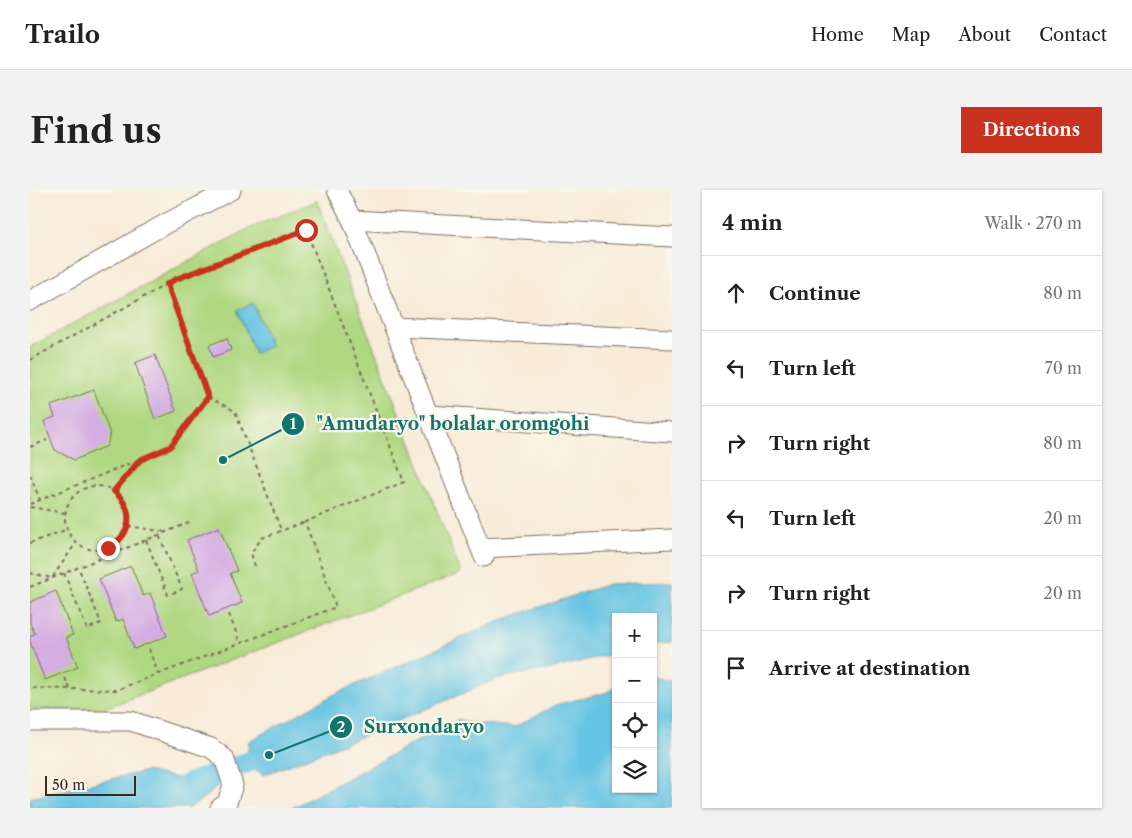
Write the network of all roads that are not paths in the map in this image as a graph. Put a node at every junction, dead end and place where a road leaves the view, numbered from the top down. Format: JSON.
{"nodes":[{"id":1,"x":231,"y":190,"type":"edge"},
{"id":2,"x":337,"y":190,"type":"edge"},
{"id":3,"x":352,"y":220,"type":"junction"},
{"id":4,"x":672,"y":237,"type":"edge"},
{"id":5,"x":30,"y":301,"type":"edge"},
{"id":6,"x":394,"y":327,"type":"junction"},
{"id":7,"x":672,"y":339,"type":"edge"},
{"id":8,"x":429,"y":415,"type":"junction"},
{"id":9,"x":672,"y":432,"type":"edge"},
{"id":10,"x":672,"y":539,"type":"edge"},
{"id":11,"x":30,"y":721,"type":"edge"},
{"id":12,"x":220,"y":808,"type":"edge"}],
"edges":[{"from":1,"to":5,"type":"street"},
{"from":2,"to":3,"type":"street"},
{"from":3,"to":4,"type":"street"},
{"from":3,"to":6,"type":"street"},
{"from":6,"to":7,"type":"street"},
{"from":6,"to":8,"type":"street"},
{"from":8,"to":9,"type":"street"},
{"from":8,"to":10,"type":"street"},
{"from":11,"to":12,"type":"street"}]}
